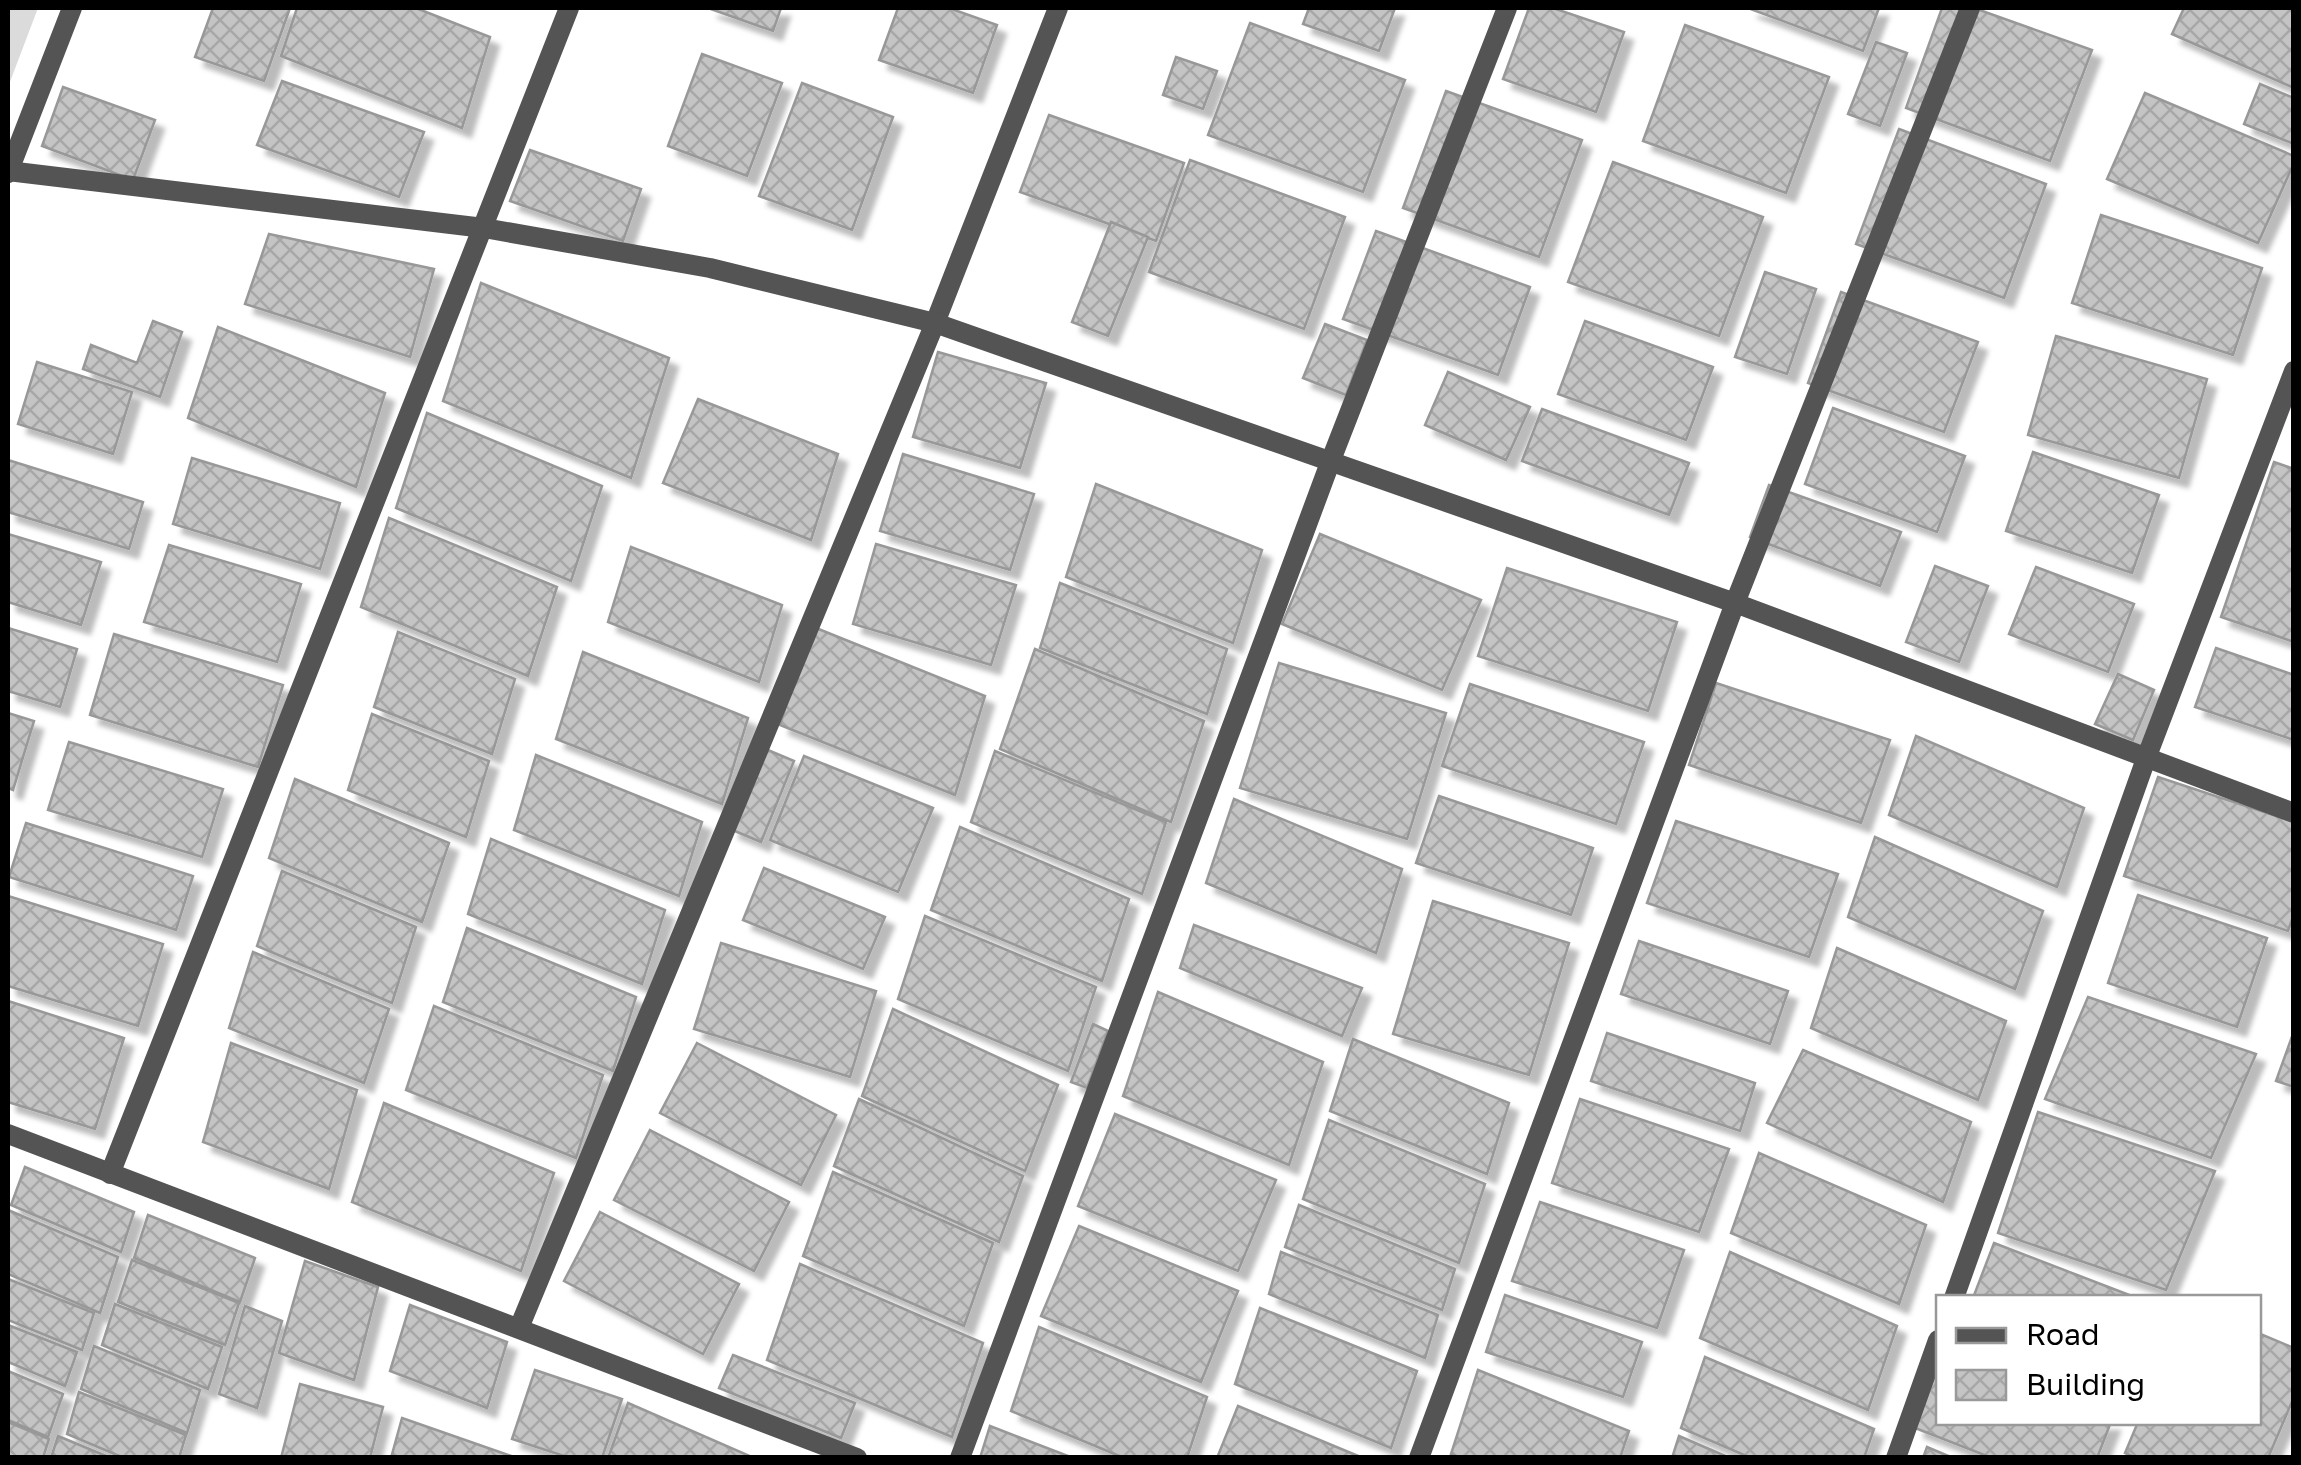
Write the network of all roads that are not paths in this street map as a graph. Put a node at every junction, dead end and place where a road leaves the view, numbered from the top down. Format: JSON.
{"nodes":[{"id":1,"x":72,"y":8,"type":"edge"},
{"id":2,"x":569,"y":8,"type":"edge"},
{"id":3,"x":1058,"y":8,"type":"edge"},
{"id":4,"x":1507,"y":8,"type":"edge"},
{"id":5,"x":1970,"y":8,"type":"edge"},
{"id":6,"x":8,"y":172,"type":"edge"},
{"id":7,"x":484,"y":228,"type":"junction"},
{"id":8,"x":935,"y":323,"type":"junction"},
{"id":9,"x":2294,"y":371,"type":"edge"},
{"id":10,"x":1331,"y":460,"type":"junction"},
{"id":11,"x":1735,"y":603,"type":"junction"},
{"id":12,"x":2147,"y":756,"type":"junction"},
{"id":13,"x":2294,"y":813,"type":"edge"},
{"id":14,"x":8,"y":1134,"type":"edge"},
{"id":15,"x":110,"y":1174,"type":"junction"},
{"id":16,"x":1955,"y":1295,"type":"edge"},
{"id":17,"x":518,"y":1328,"type":"junction"},
{"id":18,"x":1936,"y":1346,"type":"edge"},
{"id":19,"x":857,"y":1458,"type":"edge"},
{"id":20,"x":960,"y":1458,"type":"edge"},
{"id":21,"x":1418,"y":1458,"type":"edge"},
{"id":22,"x":1896,"y":1458,"type":"edge"}],
"edges":[{"from":1,"to":6,"type":"street"},
{"from":2,"to":7,"type":"street"},
{"from":3,"to":8,"type":"street"},
{"from":4,"to":10,"type":"street"},
{"from":5,"to":11,"type":"street"},
{"from":6,"to":7,"type":"street"},
{"from":7,"to":8,"type":"street"},
{"from":7,"to":15,"type":"street"},
{"from":8,"to":10,"type":"street"},
{"from":8,"to":17,"type":"street"},
{"from":9,"to":12,"type":"street"},
{"from":10,"to":11,"type":"street"},
{"from":10,"to":20,"type":"street"},
{"from":11,"to":12,"type":"street"},
{"from":11,"to":21,"type":"street"},
{"from":12,"to":13,"type":"street"},
{"from":12,"to":16,"type":"street"},
{"from":14,"to":15,"type":"street"},
{"from":15,"to":17,"type":"street"},
{"from":17,"to":19,"type":"street"},
{"from":18,"to":22,"type":"street"}]}
